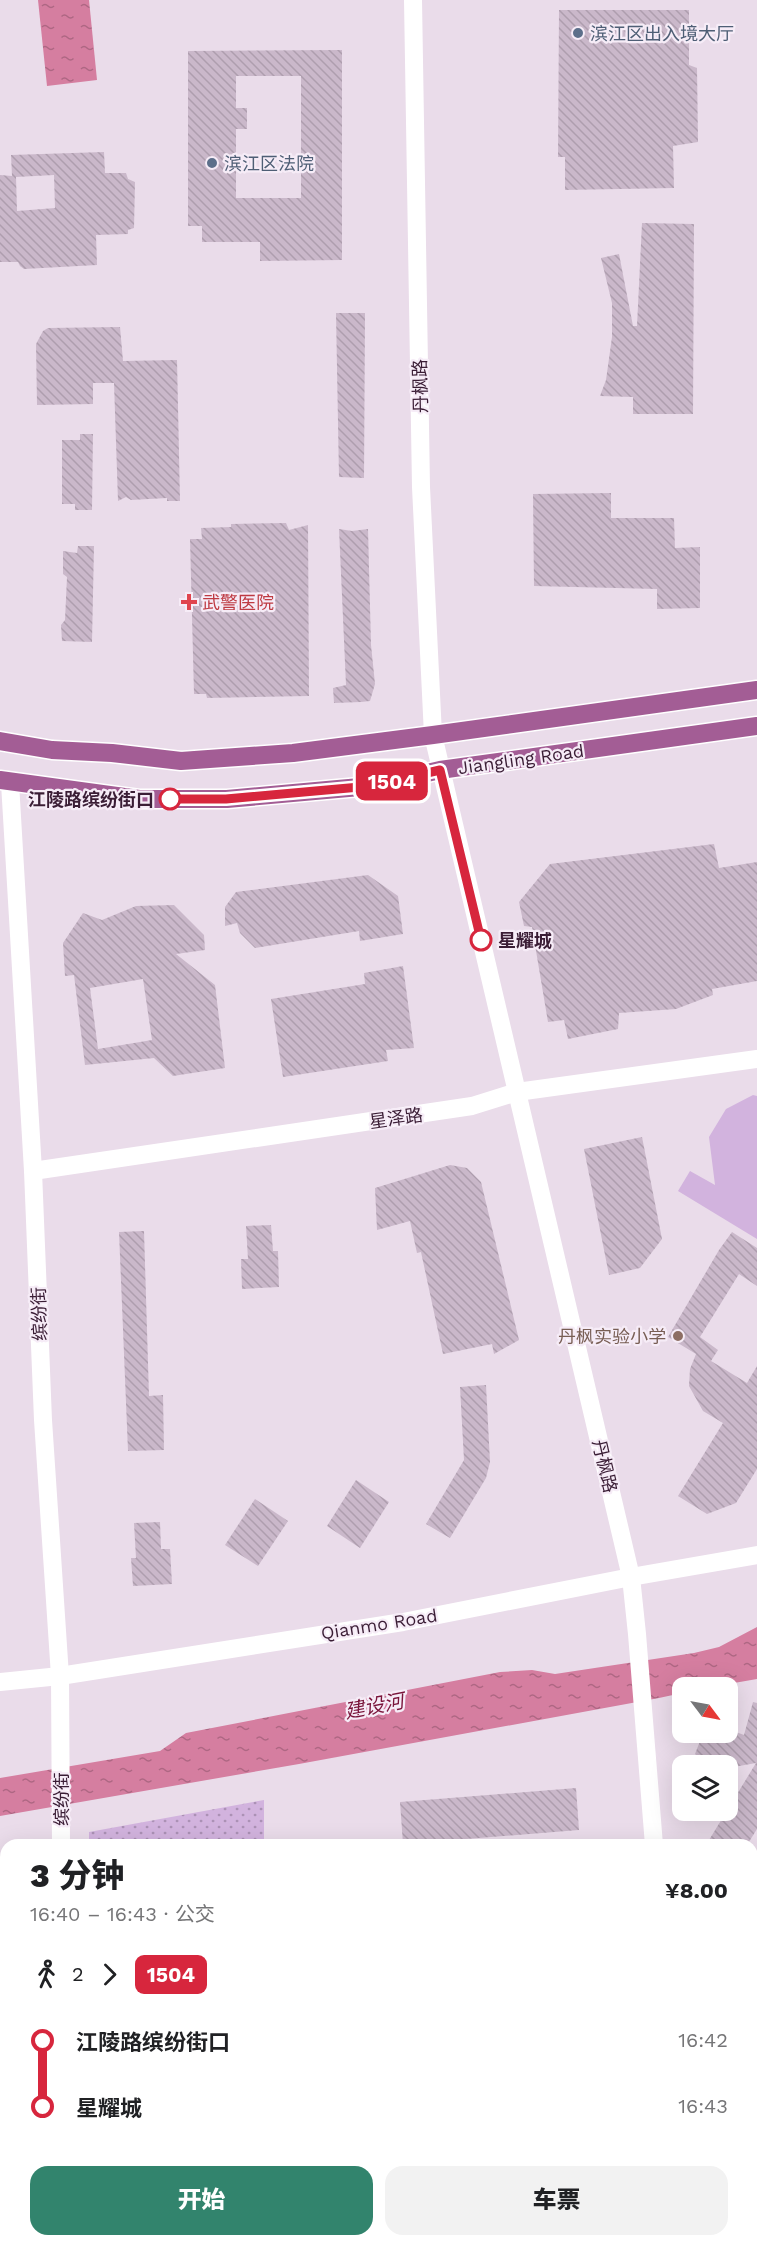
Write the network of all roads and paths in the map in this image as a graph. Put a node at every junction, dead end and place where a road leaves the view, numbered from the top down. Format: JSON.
{"nodes":[{"id":1,"x":413,"y":0,"type":"edge"},
{"id":2,"x":757,"y":690,"type":"edge"},
{"id":3,"x":757,"y":726,"type":"edge"},
{"id":4,"x":433,"y":735,"type":"junction"},
{"id":5,"x":0,"y":741,"type":"edge"},
{"id":6,"x":440,"y":770,"type":"junction"},
{"id":7,"x":5,"y":782,"type":"edge"},
{"id":8,"x":757,"y":1059,"type":"edge"},
{"id":9,"x":517,"y":1092,"type":"junction"},
{"id":10,"x":33,"y":1171,"type":"junction"},
{"id":11,"x":757,"y":1555,"type":"edge"},
{"id":12,"x":631,"y":1577,"type":"junction"},
{"id":13,"x":60,"y":1676,"type":"junction"},
{"id":14,"x":0,"y":1682,"type":"edge"},
{"id":15,"x":61,"y":1839,"type":"edge"},
{"id":16,"x":654,"y":1839,"type":"edge"}],
"edges":[{"from":1,"to":4,"type":"street","name":"丹枫路"},
{"from":2,"to":4,"type":"main road","name":"Jiangling Road"},
{"from":3,"to":6,"type":"main road","name":"Jiangling Road"},
{"from":4,"to":5,"type":"main road","name":"Jiangling Road"},
{"from":4,"to":6,"type":"street","name":"丹枫路"},
{"from":6,"to":7,"type":"main road","name":"Jiangling Road"},
{"from":6,"to":9,"type":"street","name":"丹枫路"},
{"from":7,"to":10,"type":"street","name":"缤纷街"},
{"from":8,"to":9,"type":"street","name":"星泽路"},
{"from":9,"to":10,"type":"street","name":"星泽路"},
{"from":9,"to":12,"type":"street","name":"丹枫路"},
{"from":10,"to":13,"type":"street","name":"缤纷街"},
{"from":11,"to":12,"type":"street","name":"Qianmo Road"},
{"from":12,"to":13,"type":"street","name":"Qianmo Road"},
{"from":12,"to":16,"type":"street","name":"丹枫路"},
{"from":13,"to":14,"type":"street","name":"Qianmo Road"},
{"from":13,"to":15,"type":"street","name":"缤纷街"}]}
